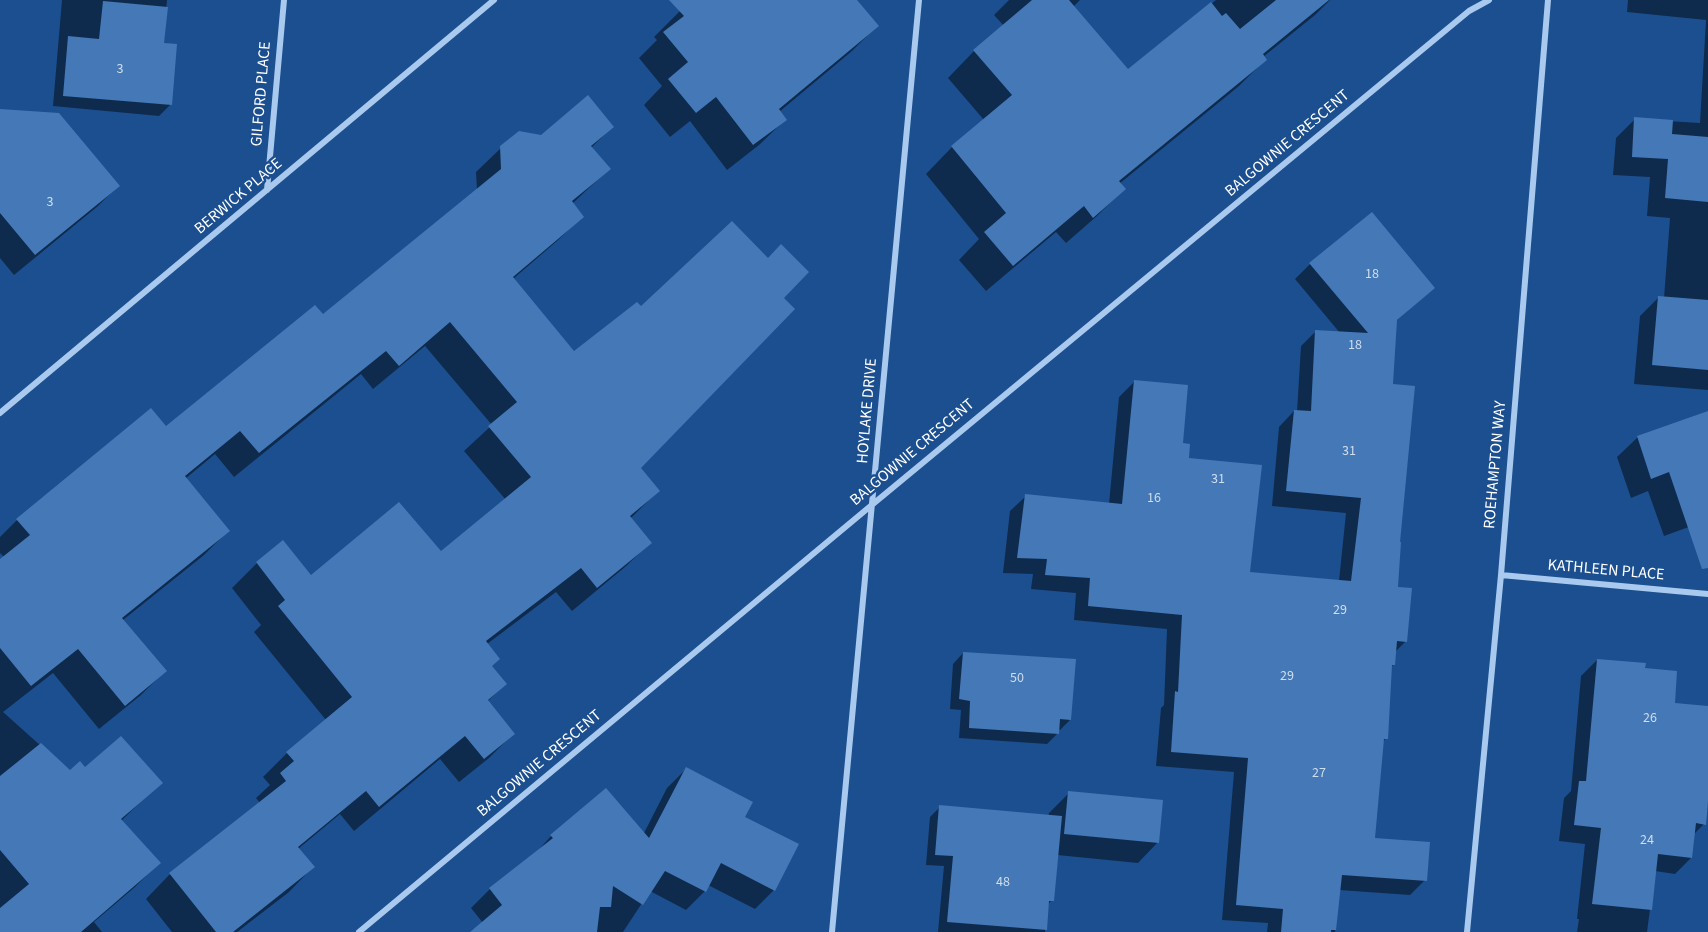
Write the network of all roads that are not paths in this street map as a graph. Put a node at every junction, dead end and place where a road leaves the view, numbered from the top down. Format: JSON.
{"nodes":[{"id":1,"x":284,"y":0,"type":"edge"},
{"id":2,"x":494,"y":0,"type":"edge"},
{"id":3,"x":919,"y":0,"type":"edge"},
{"id":4,"x":1489,"y":0,"type":"edge"},
{"id":5,"x":1548,"y":0,"type":"edge"},
{"id":6,"x":267,"y":190,"type":"junction"},
{"id":7,"x":0,"y":413,"type":"edge"},
{"id":8,"x":873,"y":504,"type":"junction"},
{"id":9,"x":1501,"y":575,"type":"junction"},
{"id":10,"x":1708,"y":594,"type":"edge"},
{"id":11,"x":359,"y":932,"type":"edge"},
{"id":12,"x":832,"y":932,"type":"edge"},
{"id":13,"x":1467,"y":932,"type":"edge"}],
"edges":[{"from":1,"to":6,"type":"street","name":"GILFORD PLACE"},
{"from":2,"to":6,"type":"street","name":"BERWICK PLACE"},
{"from":3,"to":8,"type":"street","name":"HOYLAKE DRIVE"},
{"from":4,"to":8,"type":"street","name":"BALGOWNIE CRESCENT"},
{"from":5,"to":9,"type":"street","name":"ROEHAMPTON WAY"},
{"from":6,"to":7,"type":"street","name":"BERWICK PLACE"},
{"from":8,"to":11,"type":"street","name":"BALGOWNIE CRESCENT"},
{"from":8,"to":12,"type":"street","name":"HOYLAKE DRIVE"},
{"from":9,"to":10,"type":"street","name":"KATHLEEN PLACE"},
{"from":9,"to":13,"type":"street","name":"ROEHAMPTON WAY"}]}
